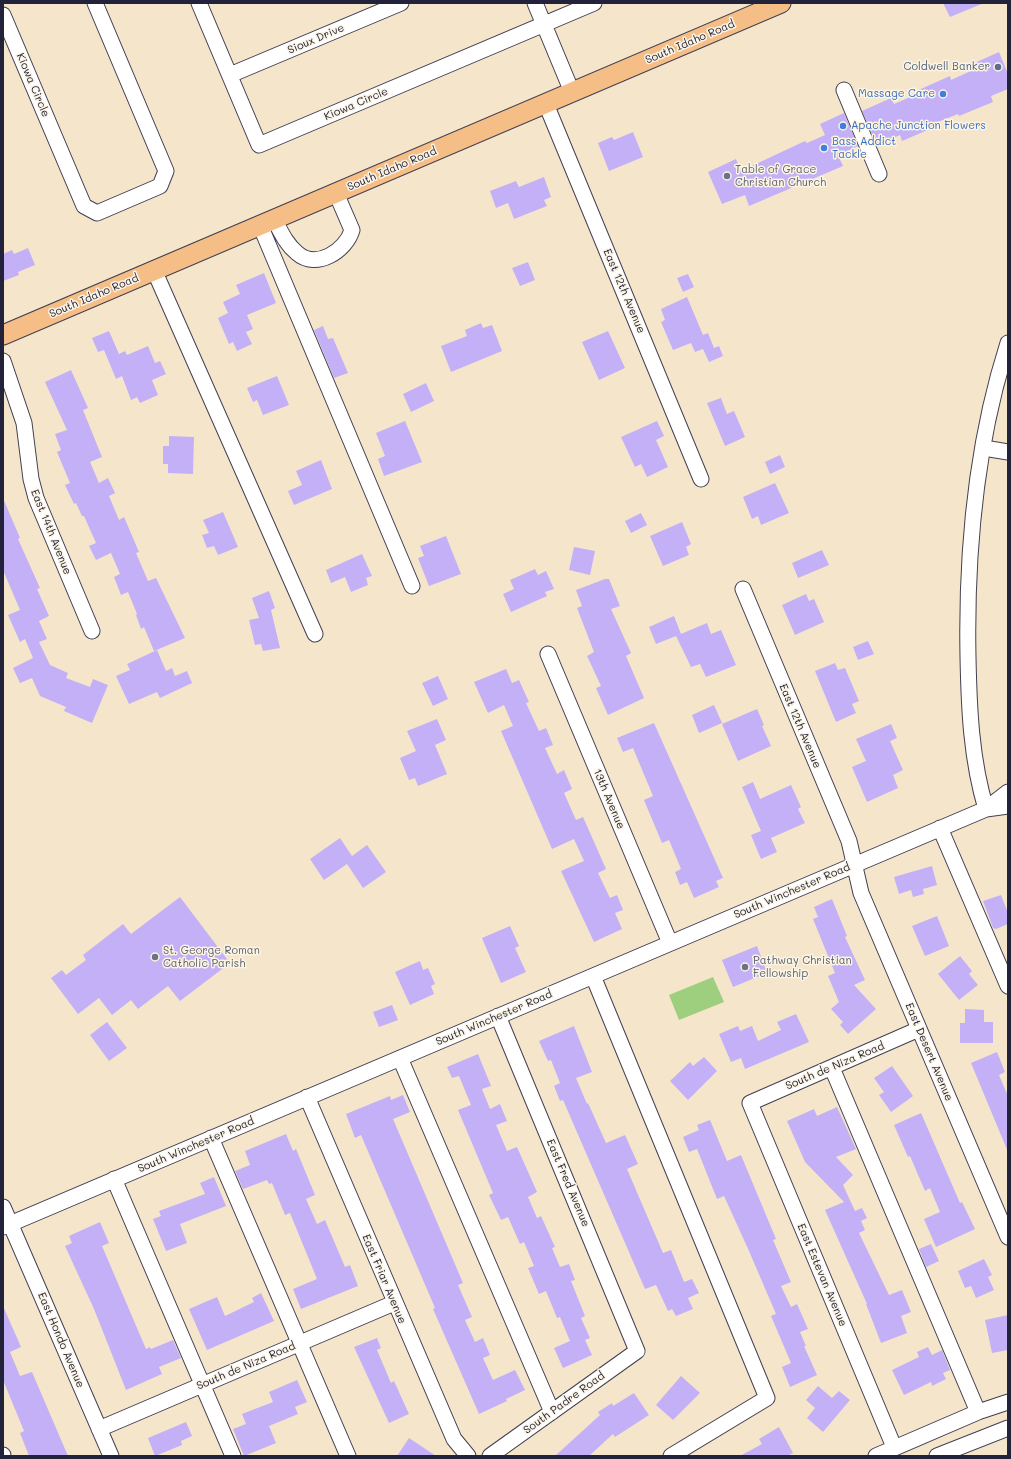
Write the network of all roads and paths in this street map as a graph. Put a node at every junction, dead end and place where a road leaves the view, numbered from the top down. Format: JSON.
{"nodes":[{"id":1,"x":95,"y":3,"type":"edge"},
{"id":2,"x":200,"y":3,"type":"edge"},
{"id":3,"x":401,"y":3,"type":"edge"},
{"id":4,"x":535,"y":3,"type":"edge"},
{"id":5,"x":594,"y":3,"type":"edge"},
{"id":6,"x":781,"y":3,"type":"edge"},
{"id":7,"x":3,"y":15,"type":"edge"},
{"id":8,"x":544,"y":24,"type":"junction"},
{"id":9,"x":230,"y":75,"type":"junction"},
{"id":10,"x":844,"y":90,"type":"dead end"},
{"id":11,"x":572,"y":92,"type":"junction"},
{"id":12,"x":546,"y":104,"type":"junction"},
{"id":13,"x":879,"y":174,"type":"dead end"},
{"id":14,"x":336,"y":193,"type":"junction"},
{"id":15,"x":267,"y":222,"type":"junction"},
{"id":16,"x":154,"y":270,"type":"junction"},
{"id":17,"x":3,"y":335,"type":"edge"},
{"id":18,"x":1008,"y":343,"type":"edge"},
{"id":19,"x":3,"y":361,"type":"edge"},
{"id":20,"x":984,"y":448,"type":"junction"},
{"id":21,"x":1008,"y":452,"type":"edge"},
{"id":22,"x":702,"y":479,"type":"dead end"},
{"id":23,"x":412,"y":586,"type":"dead end"},
{"id":24,"x":743,"y":589,"type":"dead end"},
{"id":25,"x":92,"y":631,"type":"dead end"},
{"id":26,"x":315,"y":634,"type":"dead end"},
{"id":27,"x":548,"y":654,"type":"dead end"},
{"id":28,"x":1008,"y":792,"type":"edge"},
{"id":29,"x":1008,"y":806,"type":"edge"},
{"id":30,"x":986,"y":809,"type":"junction"},
{"id":31,"x":940,"y":828,"type":"junction"},
{"id":32,"x":853,"y":865,"type":"junction"},
{"id":33,"x":670,"y":943,"type":"junction"},
{"id":34,"x":593,"y":976,"type":"junction"},
{"id":35,"x":1008,"y":986,"type":"edge"},
{"id":36,"x":498,"y":1016,"type":"junction"},
{"id":37,"x":919,"y":1029,"type":"junction"},
{"id":38,"x":400,"y":1058,"type":"junction"},
{"id":39,"x":832,"y":1068,"type":"junction"},
{"id":40,"x":306,"y":1098,"type":"junction"},
{"id":41,"x":750,"y":1102,"type":"joint"},
{"id":42,"x":211,"y":1138,"type":"junction"},
{"id":43,"x":114,"y":1179,"type":"junction"},
{"id":44,"x":3,"y":1207,"type":"edge"},
{"id":45,"x":7,"y":1225,"type":"edge"},
{"id":46,"x":1008,"y":1237,"type":"edge"},
{"id":47,"x":394,"y":1303,"type":"junction"},
{"id":48,"x":300,"y":1343,"type":"junction"},
{"id":49,"x":637,"y":1351,"type":"joint"},
{"id":50,"x":202,"y":1385,"type":"junction"},
{"id":51,"x":1008,"y":1402,"type":"edge"},
{"id":52,"x":552,"y":1412,"type":"junction"},
{"id":53,"x":978,"y":1412,"type":"junction"},
{"id":54,"x":1008,"y":1428,"type":"edge"},
{"id":55,"x":99,"y":1429,"type":"junction"},
{"id":56,"x":894,"y":1447,"type":"junction"},
{"id":57,"x":110,"y":1456,"type":"edge"},
{"id":58,"x":233,"y":1456,"type":"edge"},
{"id":59,"x":348,"y":1456,"type":"edge"},
{"id":60,"x":468,"y":1456,"type":"edge"},
{"id":61,"x":490,"y":1456,"type":"edge"},
{"id":62,"x":671,"y":1456,"type":"edge"},
{"id":63,"x":876,"y":1456,"type":"edge"},
{"id":64,"x":937,"y":1456,"type":"edge"}],
"edges":[{"from":1,"to":7,"type":"street","name":"Kiowa Circle"},
{"from":2,"to":9,"type":"street","name":"Kiowa Circle"},
{"from":3,"to":9,"type":"street","name":"Sioux Drive"},
{"from":4,"to":8,"type":"street"},
{"from":5,"to":8,"type":"street","name":"Kiowa Circle"},
{"from":6,"to":11,"type":"main road","name":"South Idaho Road"},
{"from":8,"to":9,"type":"street","name":"Kiowa Circle"},
{"from":8,"to":11,"type":"street"},
{"from":10,"to":13,"type":"street"},
{"from":11,"to":12,"type":"main road","name":"South Idaho Road"},
{"from":12,"to":14,"type":"main road","name":"South Idaho Road"},
{"from":12,"to":22,"type":"street","name":"East 12th Avenue"},
{"from":14,"to":15,"type":"main road","name":"South Idaho Road"},
{"from":14,"to":15,"type":"street"},
{"from":15,"to":16,"type":"main road","name":"South Idaho Road"},
{"from":15,"to":23,"type":"street"},
{"from":16,"to":17,"type":"main road","name":"South Idaho Road"},
{"from":16,"to":26,"type":"street"},
{"from":18,"to":20,"type":"street"},
{"from":19,"to":25,"type":"street","name":"East 14th Avenue"},
{"from":20,"to":21,"type":"street"},
{"from":20,"to":30,"type":"street"},
{"from":24,"to":32,"type":"street","name":"East 12th Avenue"},
{"from":27,"to":33,"type":"street","name":"13th Avenue"},
{"from":28,"to":30,"type":"street","name":"South Winchester Road"},
{"from":29,"to":30,"type":"street","name":"South Winchester Road"},
{"from":30,"to":31,"type":"street","name":"South Winchester Road"},
{"from":31,"to":32,"type":"street","name":"South Winchester Road"},
{"from":31,"to":35,"type":"street"},
{"from":32,"to":33,"type":"street","name":"South Winchester Road"},
{"from":32,"to":37,"type":"street","name":"East Desert Avenue"},
{"from":33,"to":34,"type":"street","name":"South Winchester Road"},
{"from":34,"to":36,"type":"street","name":"South Winchester Road"},
{"from":34,"to":62,"type":"street"},
{"from":36,"to":38,"type":"street","name":"South Winchester Road"},
{"from":36,"to":49,"type":"street","name":"East Fred Avenue"},
{"from":37,"to":39,"type":"street","name":"South de Niza Road"},
{"from":37,"to":46,"type":"street","name":"East Desert Avenue"},
{"from":38,"to":40,"type":"street","name":"South Winchester Road"},
{"from":38,"to":52,"type":"street"},
{"from":39,"to":41,"type":"street","name":"South de Niza Road"},
{"from":39,"to":53,"type":"street"},
{"from":40,"to":42,"type":"street","name":"South Winchester Road"},
{"from":40,"to":47,"type":"street","name":"East Friar Avenue"},
{"from":41,"to":56,"type":"street","name":"East Estevan Avenue"},
{"from":42,"to":43,"type":"street","name":"South Winchester Road"},
{"from":42,"to":48,"type":"street"},
{"from":43,"to":45,"type":"street","name":"South Winchester Road"},
{"from":43,"to":50,"type":"street"},
{"from":44,"to":45,"type":"street","name":"East Hondo Avenue"},
{"from":45,"to":55,"type":"street","name":"East Hondo Avenue"},
{"from":47,"to":48,"type":"street","name":"South de Niza Road"},
{"from":47,"to":60,"type":"street","name":"East Friar Avenue"},
{"from":48,"to":50,"type":"street","name":"South de Niza Road"},
{"from":48,"to":59,"type":"street"},
{"from":49,"to":52,"type":"street","name":"South Padre Road"},
{"from":50,"to":55,"type":"street","name":"South de Niza Road"},
{"from":50,"to":58,"type":"street"},
{"from":51,"to":53,"type":"street"},
{"from":52,"to":61,"type":"street","name":"South Padre Road"},
{"from":53,"to":56,"type":"street"},
{"from":54,"to":64,"type":"street"},
{"from":55,"to":57,"type":"street","name":"East Hondo Avenue"},
{"from":56,"to":63,"type":"street"}]}
